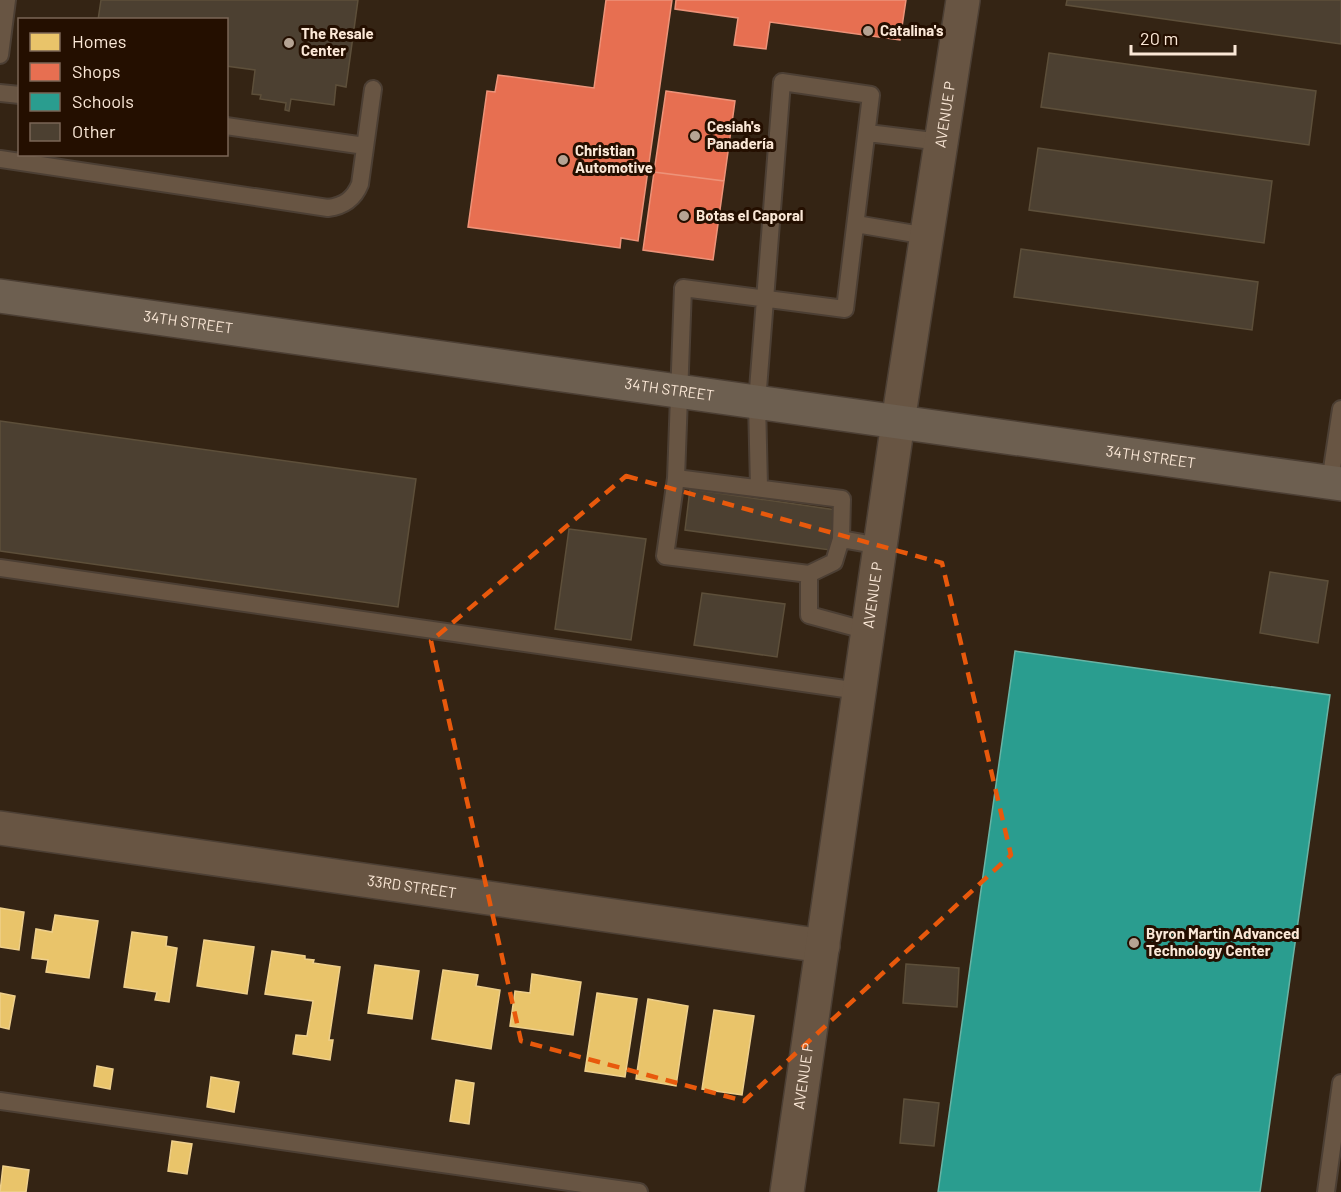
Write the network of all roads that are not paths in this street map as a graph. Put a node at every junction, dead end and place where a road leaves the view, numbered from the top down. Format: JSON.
{"nodes":[{"id":1,"x":8,"y":0,"type":"edge"},
{"id":2,"x":963,"y":0,"type":"edge"},
{"id":3,"x":0,"y":55,"type":"edge"},
{"id":4,"x":373,"y":89,"type":"dead end"},
{"id":5,"x":0,"y":93,"type":"edge"},
{"id":6,"x":18,"y":95,"type":"edge"},
{"id":7,"x":228,"y":126,"type":"edge"},
{"id":8,"x":868,"y":133,"type":"junction"},
{"id":9,"x":941,"y":142,"type":"junction"},
{"id":10,"x":365,"y":146,"type":"junction"},
{"id":11,"x":0,"y":159,"type":"edge"},
{"id":12,"x":856,"y":224,"type":"junction"},
{"id":13,"x":927,"y":236,"type":"junction"},
{"id":14,"x":0,"y":296,"type":"edge"},
{"id":15,"x":764,"y":298,"type":"junction"},
{"id":16,"x":679,"y":391,"type":"junction"},
{"id":17,"x":757,"y":402,"type":"junction"},
{"id":18,"x":1341,"y":409,"type":"edge"},
{"id":19,"x":898,"y":422,"type":"junction"},
{"id":20,"x":676,"y":478,"type":"junction"},
{"id":21,"x":1335,"y":483,"type":"edge"},
{"id":22,"x":759,"y":487,"type":"junction"},
{"id":23,"x":841,"y":539,"type":"junction"},
{"id":24,"x":880,"y":546,"type":"junction"},
{"id":25,"x":0,"y":568,"type":"edge"},
{"id":26,"x":809,"y":574,"type":"junction"},
{"id":27,"x":868,"y":631,"type":"junction"},
{"id":28,"x":859,"y":691,"type":"junction"},
{"id":29,"x":0,"y":828,"type":"edge"},
{"id":30,"x":823,"y":946,"type":"junction"},
{"id":31,"x":1341,"y":1083,"type":"edge"},
{"id":32,"x":0,"y":1101,"type":"edge"},
{"id":33,"x":639,"y":1192,"type":"edge"},
{"id":34,"x":787,"y":1192,"type":"edge"},
{"id":35,"x":1326,"y":1192,"type":"edge"}],
"edges":[{"from":1,"to":3,"type":"lane"},
{"from":2,"to":9,"type":"street","name":"AVENUE P"},
{"from":4,"to":10,"type":"lane"},
{"from":5,"to":6,"type":"lane"},
{"from":7,"to":10,"type":"lane"},
{"from":8,"to":9,"type":"lane"},
{"from":8,"to":12,"type":"lane"},
{"from":8,"to":15,"type":"lane"},
{"from":9,"to":13,"type":"street","name":"AVENUE P"},
{"from":10,"to":11,"type":"lane"},
{"from":12,"to":13,"type":"lane"},
{"from":12,"to":15,"type":"lane"},
{"from":13,"to":19,"type":"street","name":"AVENUE P"},
{"from":14,"to":16,"type":"main road","name":"34TH STREET"},
{"from":15,"to":16,"type":"lane"},
{"from":15,"to":17,"type":"lane"},
{"from":16,"to":17,"type":"main road","name":"34TH STREET"},
{"from":16,"to":20,"type":"lane"},
{"from":17,"to":19,"type":"main road","name":"34TH STREET"},
{"from":17,"to":22,"type":"lane"},
{"from":18,"to":21,"type":"lane"},
{"from":19,"to":21,"type":"main road","name":"34TH STREET"},
{"from":19,"to":24,"type":"street","name":"AVENUE P"},
{"from":20,"to":22,"type":"lane"},
{"from":20,"to":26,"type":"lane"},
{"from":22,"to":23,"type":"lane"},
{"from":23,"to":24,"type":"lane"},
{"from":23,"to":26,"type":"lane"},
{"from":24,"to":27,"type":"street","name":"AVENUE P"},
{"from":25,"to":28,"type":"lane"},
{"from":26,"to":27,"type":"lane"},
{"from":27,"to":28,"type":"street","name":"AVENUE P"},
{"from":28,"to":30,"type":"street","name":"AVENUE P"},
{"from":29,"to":30,"type":"street","name":"33RD STREET"},
{"from":30,"to":34,"type":"street","name":"AVENUE P"},
{"from":31,"to":35,"type":"lane"},
{"from":32,"to":33,"type":"lane"}]}
